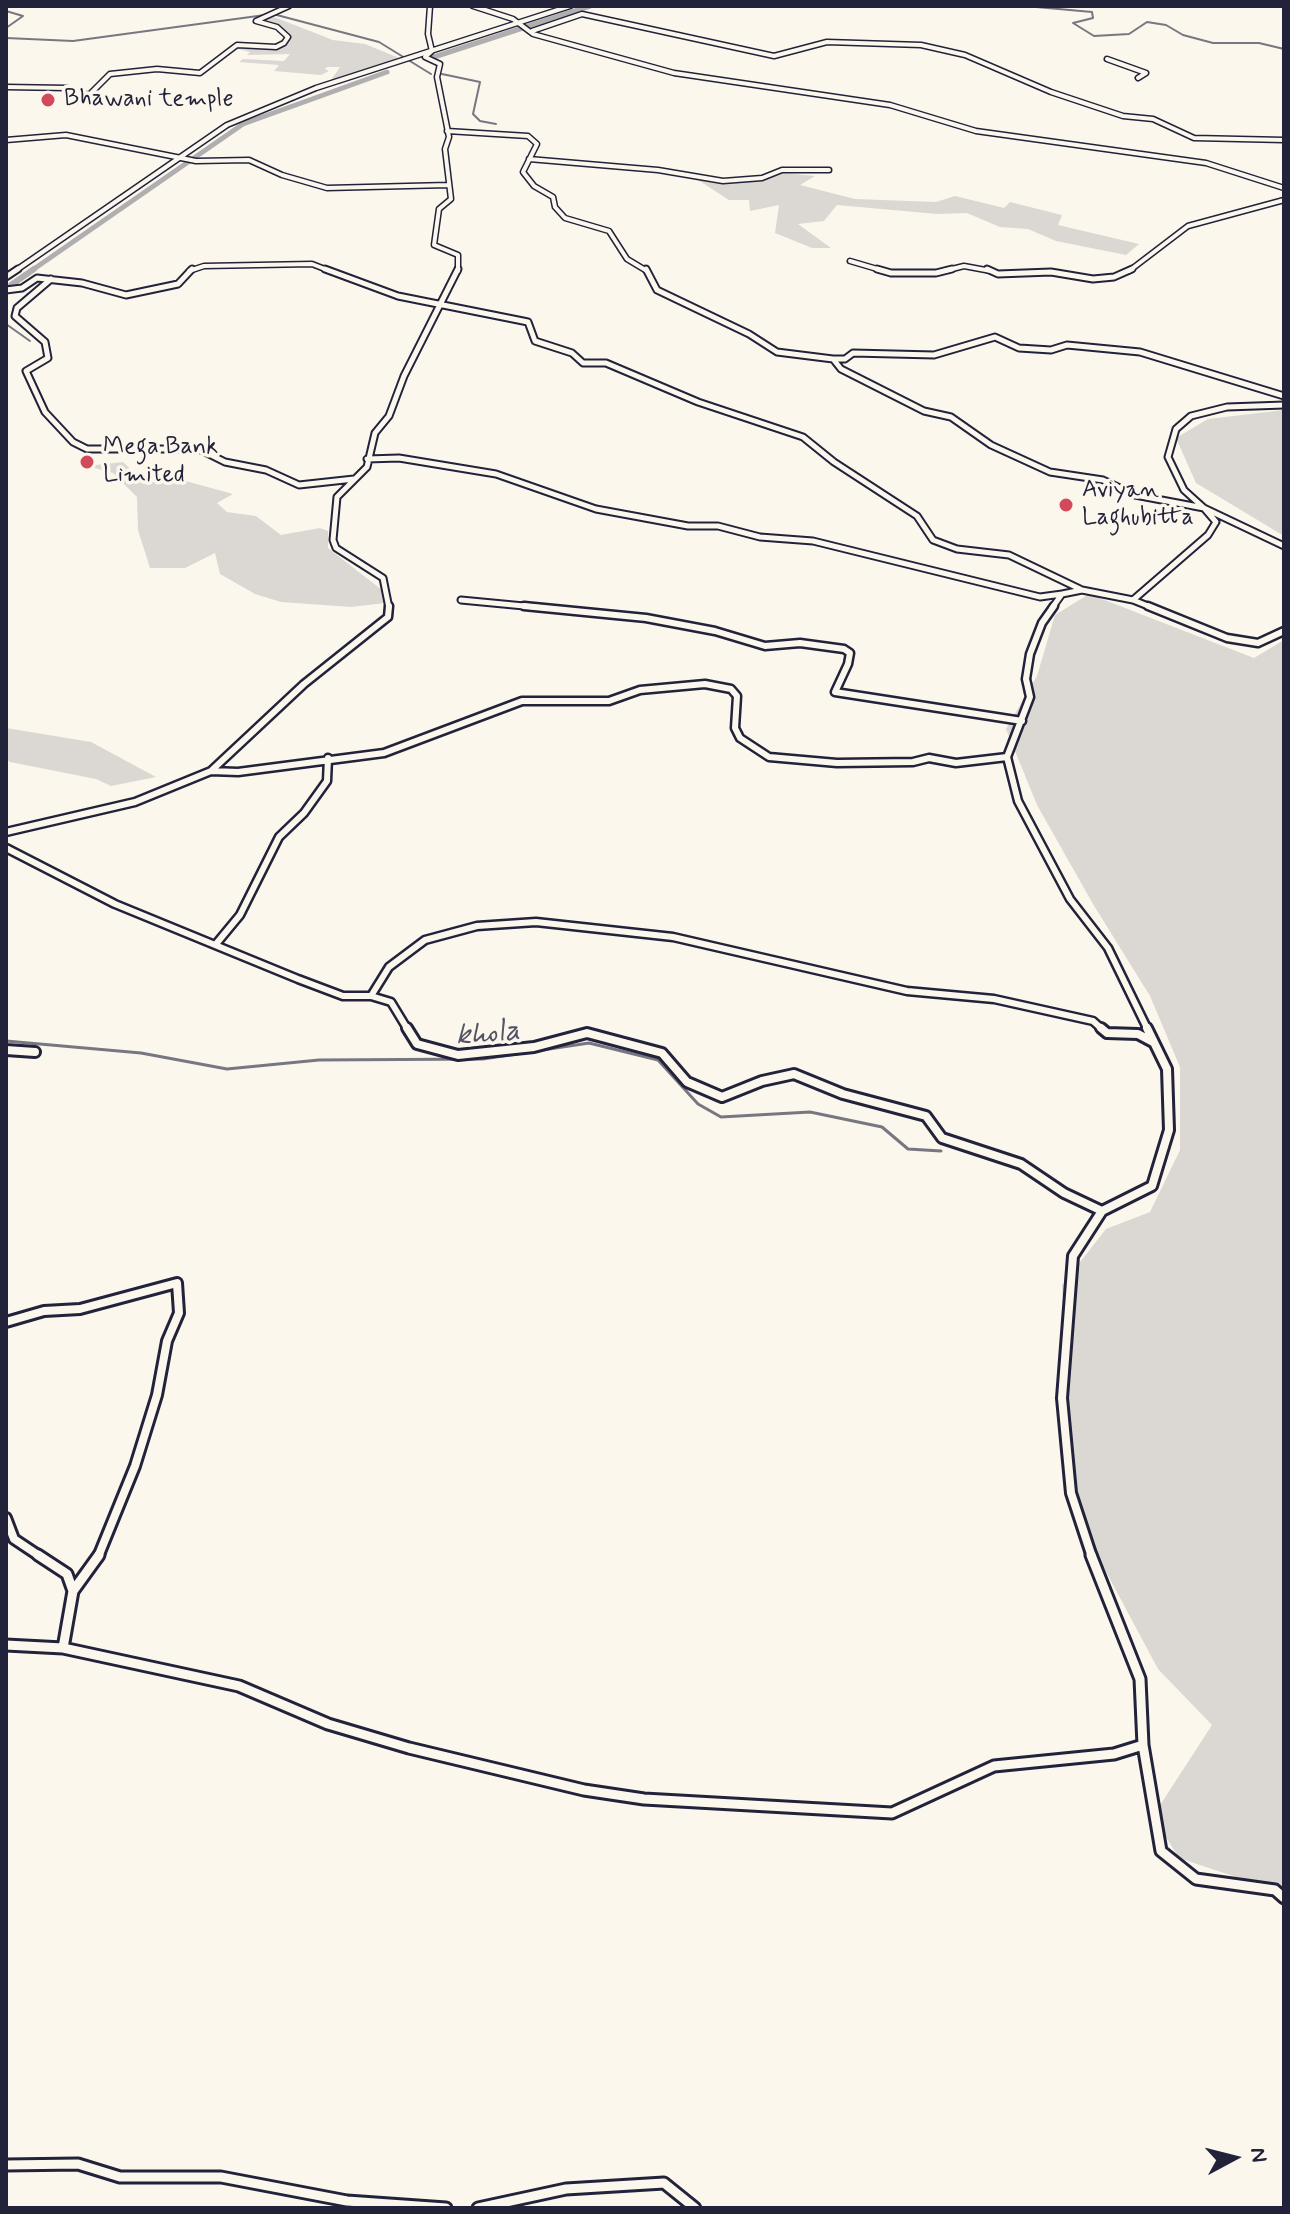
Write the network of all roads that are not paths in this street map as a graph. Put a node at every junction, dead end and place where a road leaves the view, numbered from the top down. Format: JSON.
{"nodes":[{"id":1,"x":289,"y":6,"type":"edge"},
{"id":2,"x":430,"y":6,"type":"edge"},
{"id":3,"x":473,"y":6,"type":"edge"},
{"id":4,"x":551,"y":6,"type":"edge"},
{"id":5,"x":570,"y":6,"type":"edge"},
{"id":6,"x":562,"y":9,"type":"junction"},
{"id":7,"x":519,"y":24,"type":"junction"},
{"id":8,"x":530,"y":30,"type":"junction"},
{"id":9,"x":432,"y":51,"type":"junction"},
{"id":10,"x":1107,"y":59,"type":"dead end"},
{"id":11,"x":1138,"y":78,"type":"dead end"},
{"id":12,"x":6,"y":87,"type":"edge"},
{"id":13,"x":447,"y":131,"type":"junction"},
{"id":14,"x":6,"y":140,"type":"edge"},
{"id":15,"x":1284,"y":140,"type":"edge"},
{"id":16,"x":182,"y":157,"type":"junction"},
{"id":17,"x":529,"y":159,"type":"junction"},
{"id":18,"x":829,"y":170,"type":"dead end"},
{"id":19,"x":448,"y":185,"type":"junction"},
{"id":20,"x":1284,"y":188,"type":"edge"},
{"id":21,"x":1284,"y":200,"type":"edge"},
{"id":22,"x":850,"y":261,"type":"dead end"},
{"id":23,"x":6,"y":277,"type":"edge"},
{"id":24,"x":51,"y":279,"type":"junction"},
{"id":25,"x":6,"y":290,"type":"edge"},
{"id":26,"x":440,"y":306,"type":"junction"},
{"id":27,"x":833,"y":359,"type":"junction"},
{"id":28,"x":1284,"y":396,"type":"edge"},
{"id":29,"x":1284,"y":405,"type":"edge"},
{"id":30,"x":367,"y":459,"type":"junction"},
{"id":31,"x":354,"y":479,"type":"junction"},
{"id":32,"x":1204,"y":508,"type":"junction"},
{"id":33,"x":1284,"y":546,"type":"edge"},
{"id":34,"x":1082,"y":590,"type":"junction"},
{"id":35,"x":1062,"y":594,"type":"junction"},
{"id":36,"x":461,"y":600,"type":"dead end"},
{"id":37,"x":1133,"y":600,"type":"junction"},
{"id":38,"x":1284,"y":631,"type":"edge"},
{"id":39,"x":1022,"y":721,"type":"junction"},
{"id":40,"x":1007,"y":757,"type":"junction"},
{"id":41,"x":328,"y":758,"type":"junction"},
{"id":42,"x":211,"y":771,"type":"junction"},
{"id":43,"x":6,"y":832,"type":"edge"},
{"id":44,"x":6,"y":848,"type":"edge"},
{"id":45,"x":216,"y":944,"type":"junction"},
{"id":46,"x":371,"y":996,"type":"junction"},
{"id":47,"x":1158,"y":1045,"type":"junction"},
{"id":48,"x":6,"y":1050,"type":"edge"},
{"id":49,"x":35,"y":1052,"type":"dead end"},
{"id":50,"x":1102,"y":1211,"type":"junction"},
{"id":51,"x":6,"y":1322,"type":"edge"},
{"id":52,"x":6,"y":1518,"type":"edge"},
{"id":53,"x":73,"y":1591,"type":"junction"},
{"id":54,"x":6,"y":1645,"type":"edge"},
{"id":55,"x":63,"y":1648,"type":"junction"},
{"id":56,"x":1143,"y":1745,"type":"junction"},
{"id":57,"x":1284,"y":1898,"type":"edge"},
{"id":58,"x":6,"y":2165,"type":"edge"},
{"id":59,"x":446,"y":2208,"type":"edge"},
{"id":60,"x":478,"y":2208,"type":"edge"},
{"id":61,"x":695,"y":2208,"type":"edge"}],
"edges":[{"from":1,"to":12,"type":"street"},
{"from":2,"to":9,"type":"street"},
{"from":3,"to":7,"type":"street"},
{"from":4,"to":6,"type":"street"},
{"from":5,"to":6,"type":"street"},
{"from":6,"to":7,"type":"street"},
{"from":7,"to":8,"type":"street"},
{"from":7,"to":9,"type":"street"},
{"from":8,"to":15,"type":"street"},
{"from":8,"to":20,"type":"street"},
{"from":9,"to":13,"type":"street"},
{"from":9,"to":16,"type":"street"},
{"from":10,"to":11,"type":"street"},
{"from":13,"to":17,"type":"street"},
{"from":13,"to":19,"type":"street"},
{"from":14,"to":16,"type":"street"},
{"from":16,"to":19,"type":"street"},
{"from":16,"to":23,"type":"street"},
{"from":17,"to":18,"type":"street"},
{"from":17,"to":27,"type":"street"},
{"from":19,"to":26,"type":"street"},
{"from":21,"to":22,"type":"street"},
{"from":24,"to":25,"type":"street"},
{"from":24,"to":26,"type":"street"},
{"from":24,"to":31,"type":"street"},
{"from":26,"to":30,"type":"street"},
{"from":26,"to":34,"type":"street"},
{"from":27,"to":28,"type":"street"},
{"from":27,"to":32,"type":"street"},
{"from":29,"to":32,"type":"street"},
{"from":30,"to":31,"type":"street"},
{"from":30,"to":35,"type":"street"},
{"from":31,"to":42,"type":"street"},
{"from":32,"to":33,"type":"street"},
{"from":32,"to":37,"type":"street"},
{"from":34,"to":35,"type":"street"},
{"from":34,"to":37,"type":"street"},
{"from":35,"to":39,"type":"street"},
{"from":36,"to":39,"type":"street"},
{"from":37,"to":38,"type":"street"},
{"from":39,"to":40,"type":"street"},
{"from":40,"to":41,"type":"street"},
{"from":40,"to":47,"type":"street"},
{"from":41,"to":42,"type":"street"},
{"from":41,"to":45,"type":"street"},
{"from":42,"to":43,"type":"street"},
{"from":44,"to":45,"type":"street"},
{"from":45,"to":46,"type":"street"},
{"from":46,"to":47,"type":"street"},
{"from":46,"to":50,"type":"street"},
{"from":47,"to":50,"type":"street"},
{"from":48,"to":49,"type":"street"},
{"from":50,"to":56,"type":"street"},
{"from":51,"to":53,"type":"street"},
{"from":52,"to":53,"type":"street"},
{"from":53,"to":55,"type":"street"},
{"from":54,"to":55,"type":"street"},
{"from":55,"to":56,"type":"street"},
{"from":56,"to":57,"type":"street"},
{"from":58,"to":59,"type":"street"},
{"from":60,"to":61,"type":"street"}]}
